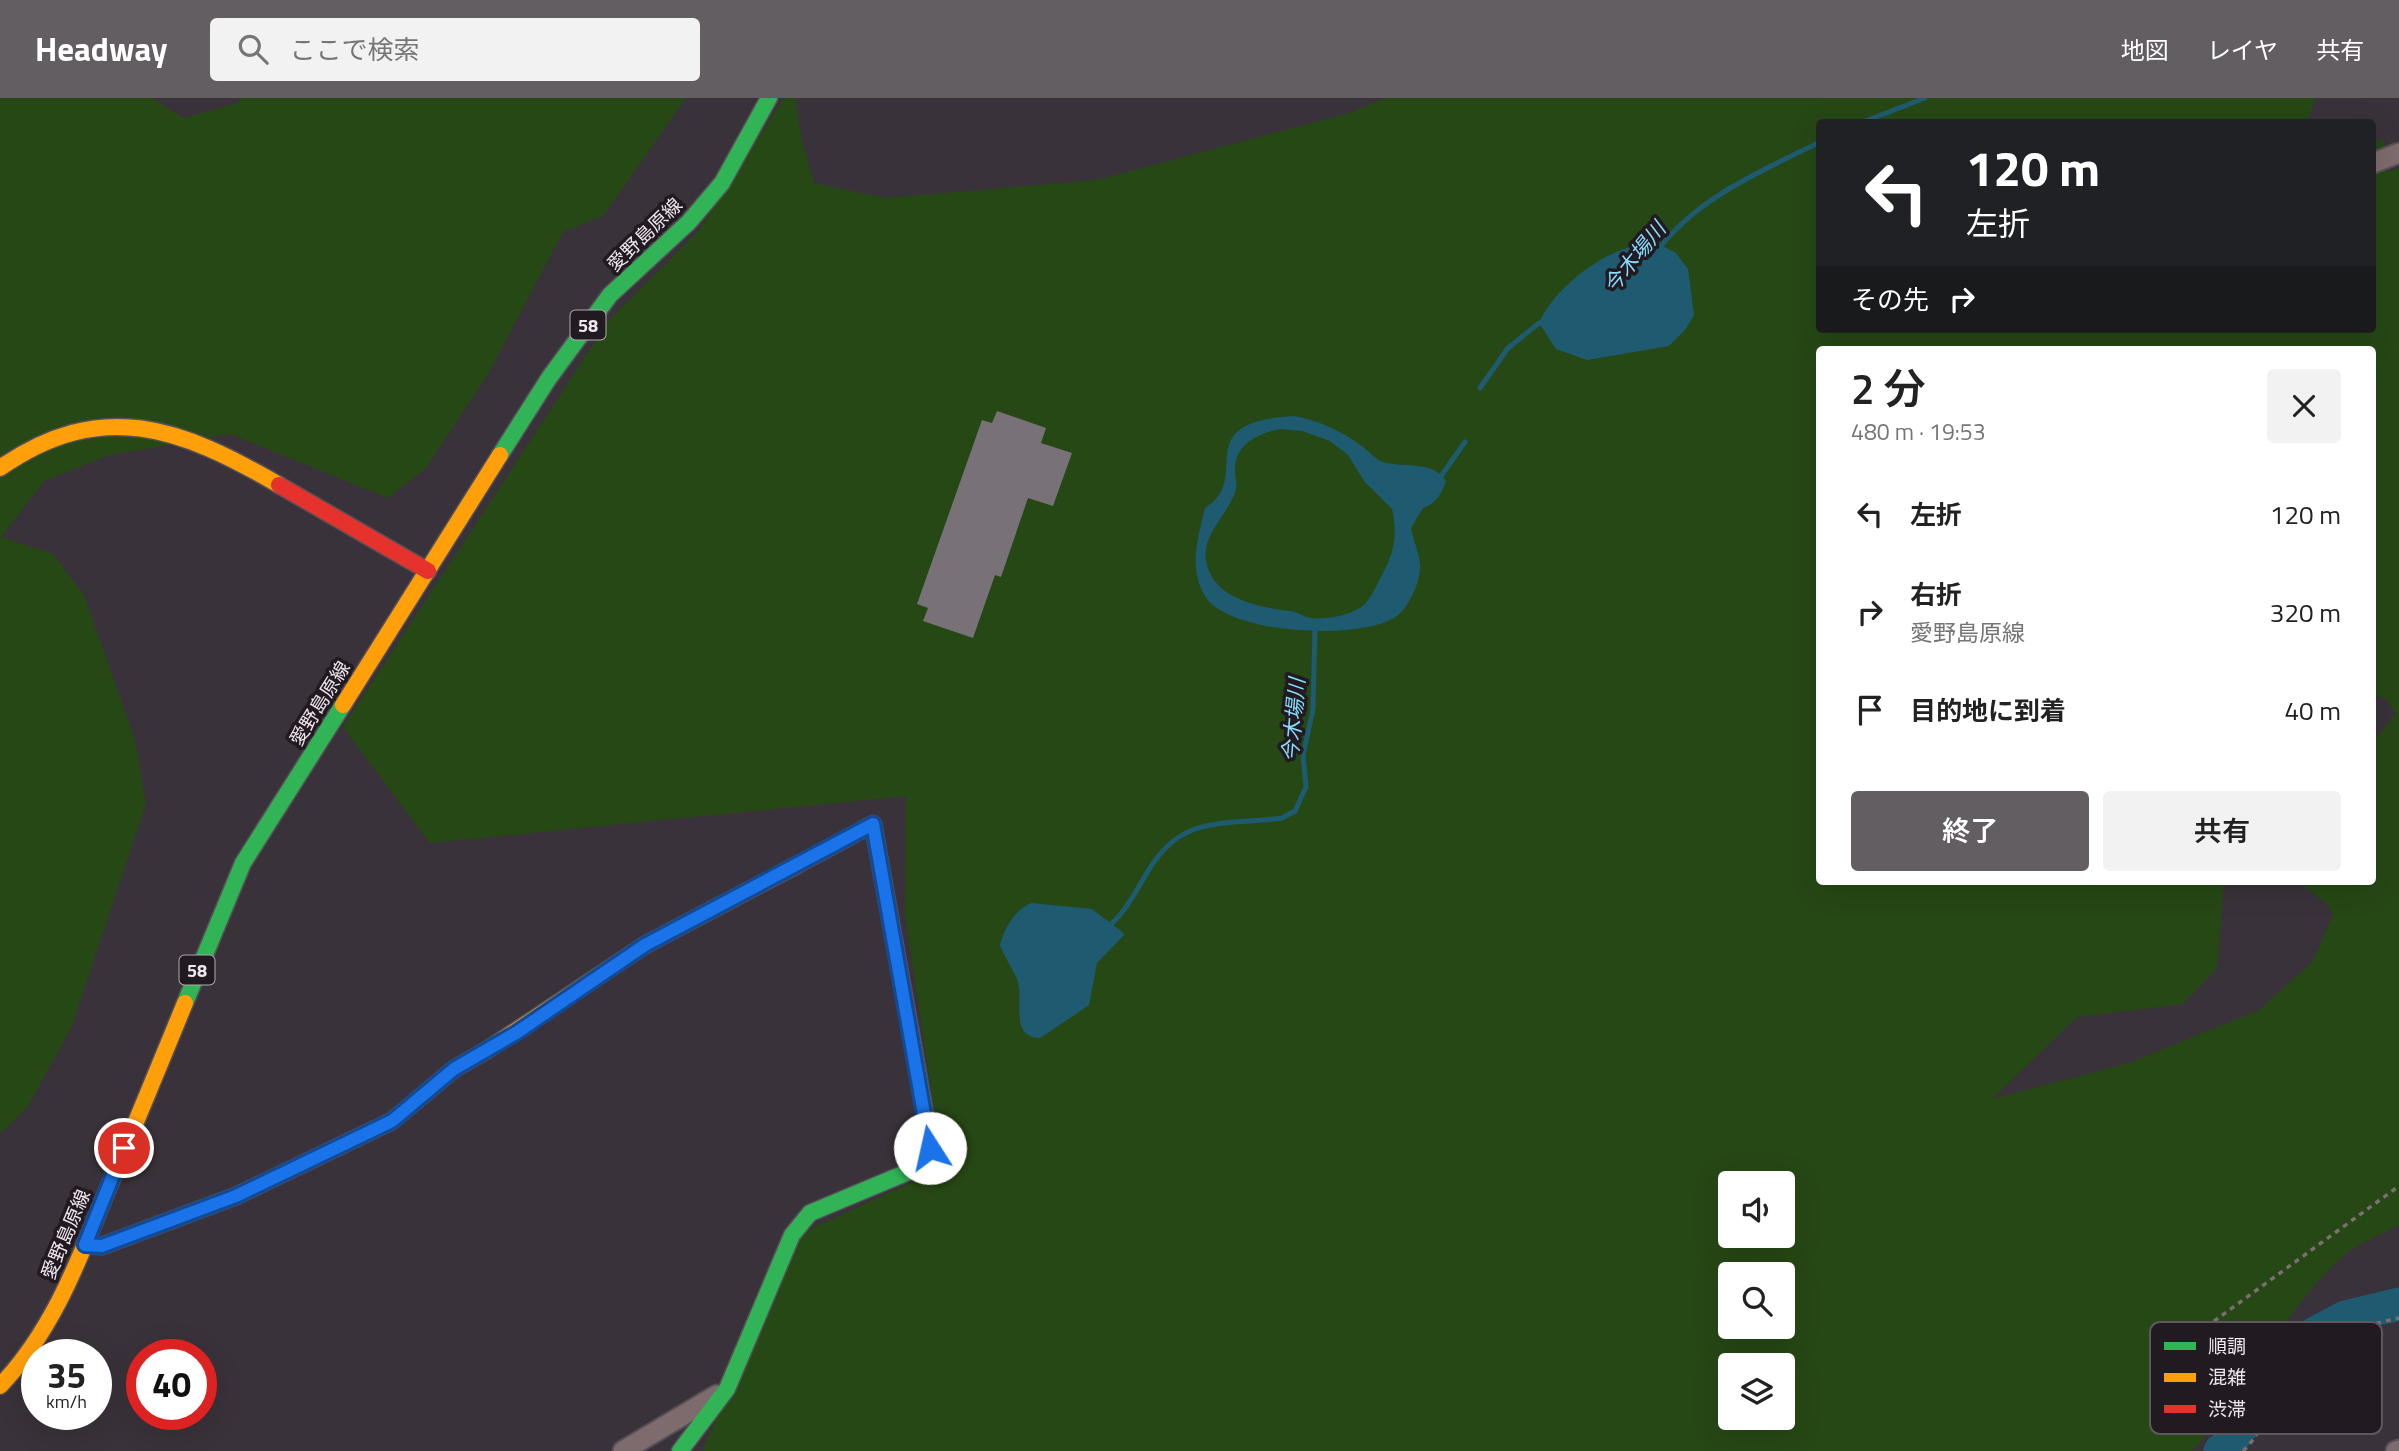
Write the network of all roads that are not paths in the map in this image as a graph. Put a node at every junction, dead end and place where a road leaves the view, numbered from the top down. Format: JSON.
{"nodes":[{"id":1,"x":769,"y":98,"type":"edge"},
{"id":2,"x":2399,"y":153,"type":"edge"},
{"id":3,"x":2376,"y":162,"type":"edge"},
{"id":4,"x":0,"y":468,"type":"edge"},
{"id":5,"x":428,"y":571,"type":"junction"},
{"id":6,"x":85,"y":1245,"type":"junction"},
{"id":7,"x":0,"y":1386,"type":"edge"},
{"id":8,"x":727,"y":1389,"type":"junction"},
{"id":9,"x":623,"y":1451,"type":"edge"},
{"id":10,"x":680,"y":1451,"type":"edge"}],
"edges":[{"from":1,"to":5,"type":"street","name":"愛野島原線","number":"58"},
{"from":2,"to":3,"type":"street"},
{"from":4,"to":5,"type":"street"},
{"from":5,"to":6,"type":"street","name":"愛野島原線","number":"58"},
{"from":6,"to":7,"type":"street","name":"愛野島原線","number":"58"},
{"from":6,"to":8,"type":"street"},
{"from":8,"to":9,"type":"street"},
{"from":8,"to":10,"type":"street"}]}
